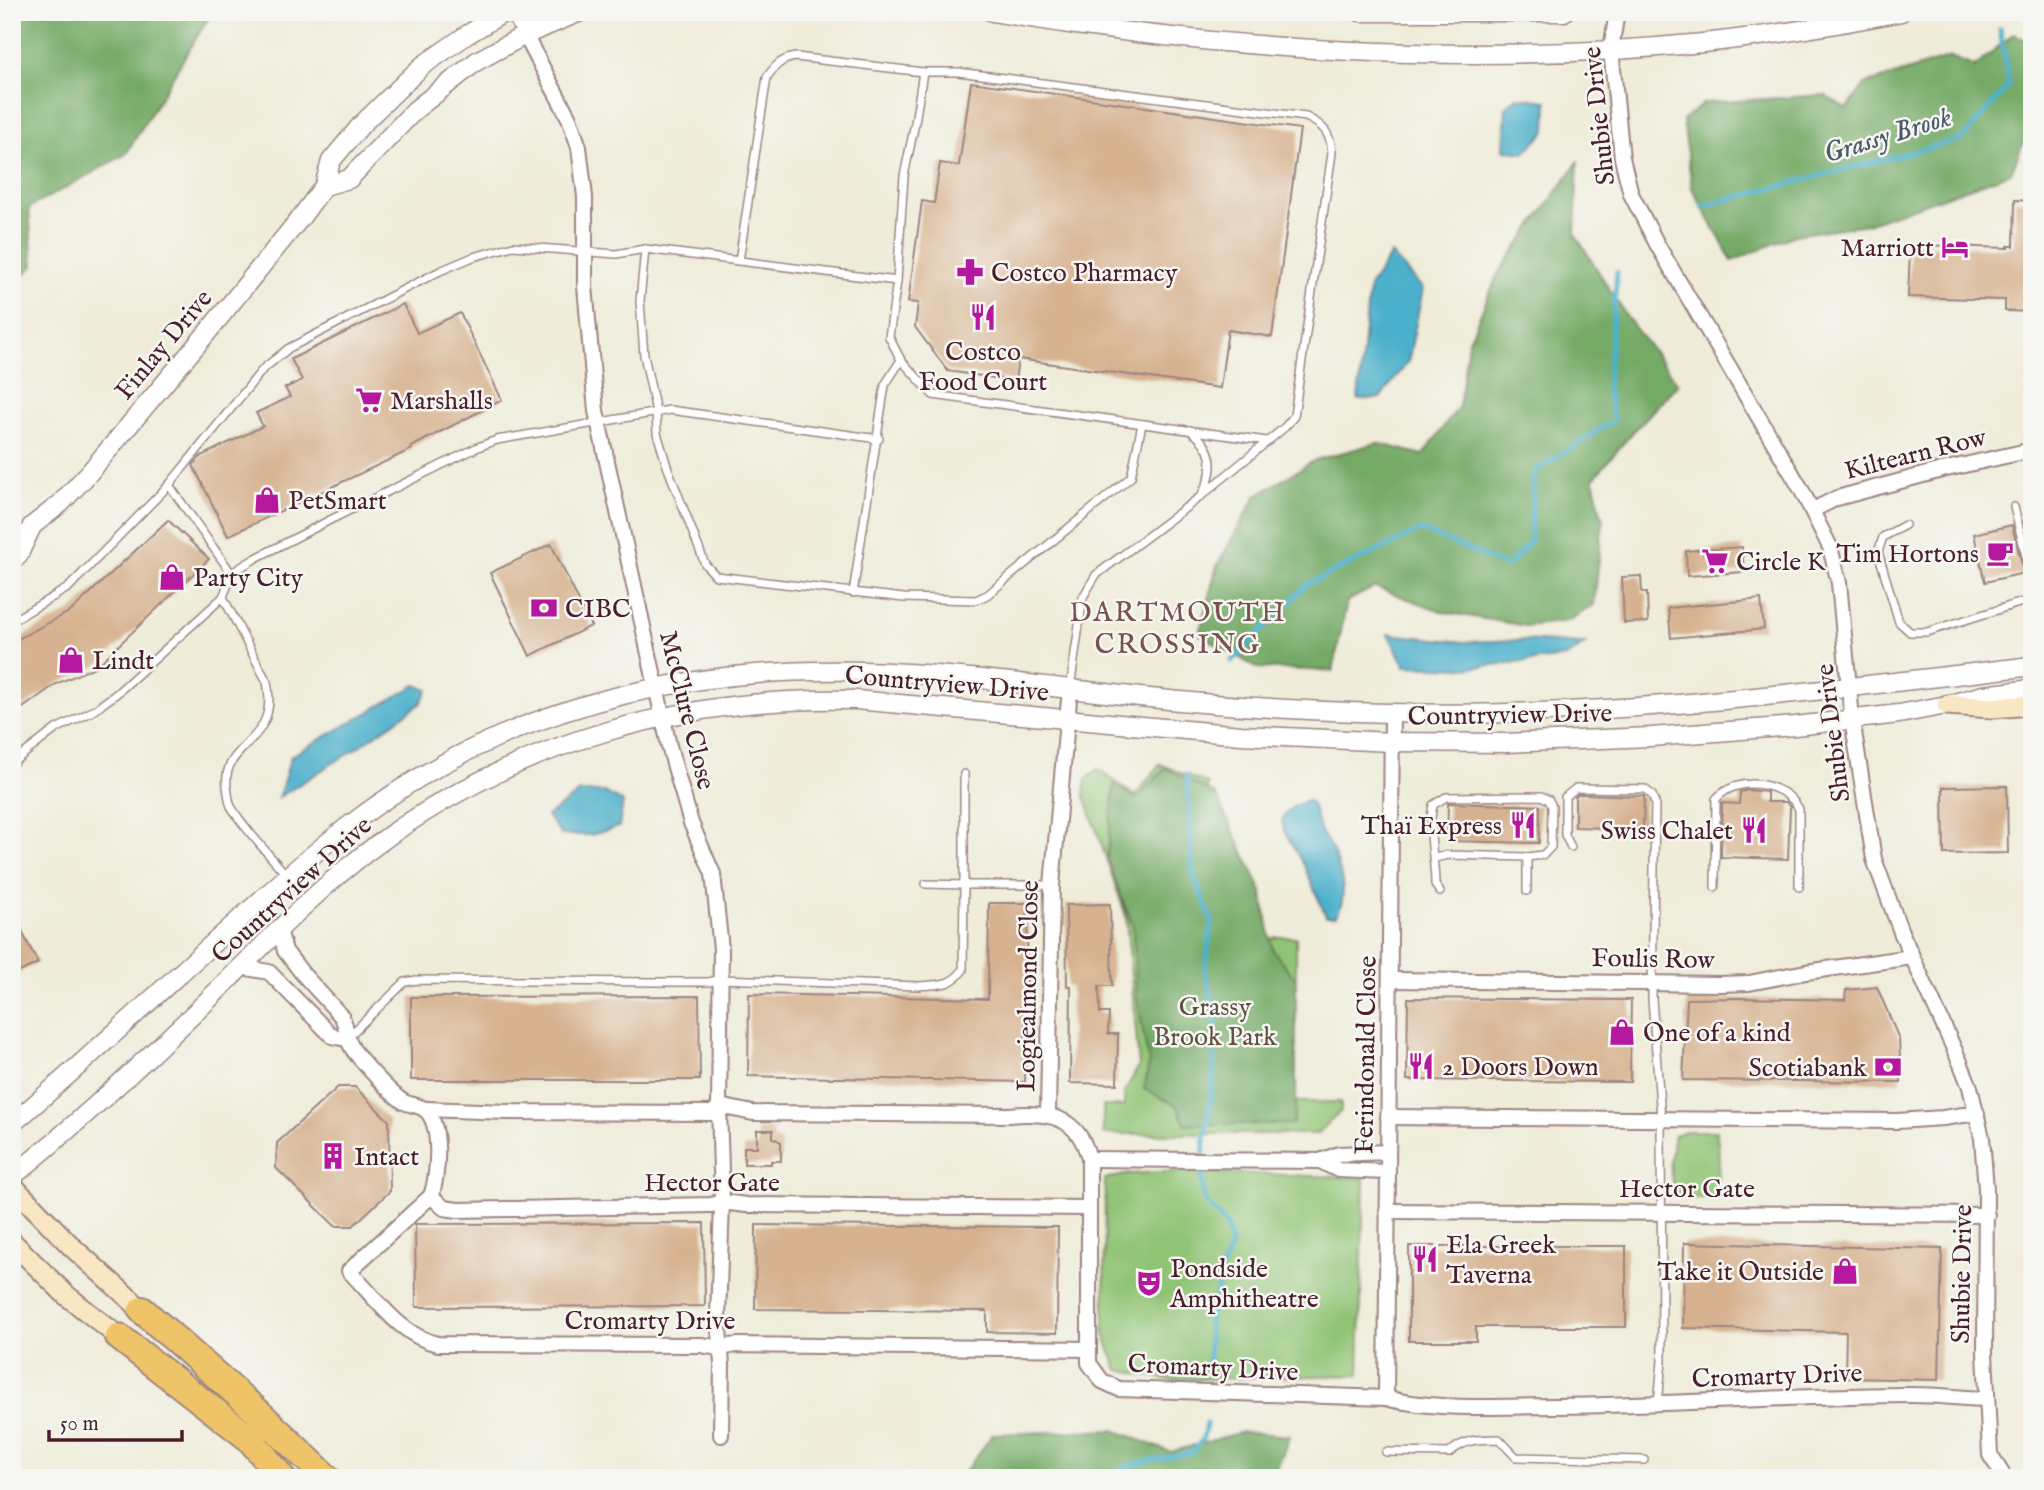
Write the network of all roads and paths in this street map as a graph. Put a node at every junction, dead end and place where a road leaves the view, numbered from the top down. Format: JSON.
{"nodes":[{"id":1,"x":505,"y":12,"type":"edge"},
{"id":2,"x":513,"y":12,"type":"edge"},
{"id":3,"x":580,"y":12,"type":"edge"},
{"id":4,"x":992,"y":12,"type":"edge"},
{"id":5,"x":1360,"y":12,"type":"edge"},
{"id":6,"x":1564,"y":12,"type":"edge"},
{"id":7,"x":1611,"y":12,"type":"edge"},
{"id":8,"x":1617,"y":12,"type":"edge"},
{"id":9,"x":1901,"y":12,"type":"edge"},
{"id":10,"x":526,"y":35,"type":"junction"},
{"id":11,"x":1611,"y":50,"type":"junction"},
{"id":12,"x":923,"y":72,"type":"junction"},
{"id":13,"x":324,"y":186,"type":"junction"},
{"id":14,"x":645,"y":249,"type":"junction"},
{"id":15,"x":584,"y":251,"type":"junction"},
{"id":16,"x":739,"y":261,"type":"junction"},
{"id":17,"x":897,"y":281,"type":"junction"},
{"id":18,"x":901,"y":360,"type":"junction"},
{"id":19,"x":656,"y":412,"type":"junction"},
{"id":20,"x":598,"y":422,"type":"junction"},
{"id":21,"x":1142,"y":424,"type":"junction"},
{"id":22,"x":1189,"y":429,"type":"junction"},
{"id":23,"x":879,"y":439,"type":"junction"},
{"id":24,"x":1267,"y":441,"type":"junction"},
{"id":25,"x":2032,"y":450,"type":"edge"},
{"id":26,"x":169,"y":485,"type":"junction"},
{"id":27,"x":1200,"y":497,"type":"junction"},
{"id":28,"x":2014,"y":507,"type":"dead end"},
{"id":29,"x":1813,"y":510,"type":"junction"},
{"id":30,"x":1905,"y":525,"type":"dead end"},
{"id":31,"x":32,"y":526,"type":"junction"},
{"id":32,"x":12,"y":528,"type":"edge"},
{"id":33,"x":12,"y":561,"type":"edge"},
{"id":34,"x":232,"y":574,"type":"junction"},
{"id":35,"x":2032,"y":581,"type":"edge"},
{"id":36,"x":853,"y":593,"type":"junction"},
{"id":37,"x":223,"y":597,"type":"junction"},
{"id":38,"x":2032,"y":599,"type":"edge"},
{"id":39,"x":12,"y":621,"type":"edge"},
{"id":40,"x":2032,"y":666,"type":"edge"},
{"id":41,"x":656,"y":687,"type":"junction"},
{"id":42,"x":1849,"y":687,"type":"junction"},
{"id":43,"x":1070,"y":689,"type":"junction"},
{"id":44,"x":2032,"y":689,"type":"edge"},
{"id":45,"x":1947,"y":705,"type":"junction"},
{"id":46,"x":2032,"y":705,"type":"edge"},
{"id":47,"x":1392,"y":713,"type":"junction"},
{"id":48,"x":662,"y":716,"type":"junction"},
{"id":49,"x":1852,"y":719,"type":"junction"},
{"id":50,"x":1067,"y":720,"type":"junction"},
{"id":51,"x":1392,"y":742,"type":"junction"},
{"id":52,"x":12,"y":763,"type":"edge"},
{"id":53,"x":964,"y":774,"type":"dead end"},
{"id":54,"x":1571,"y":847,"type":"dead end"},
{"id":55,"x":1527,"y":857,"type":"junction"},
{"id":56,"x":1435,"y":858,"type":"junction"},
{"id":57,"x":286,"y":876,"type":"junction"},
{"id":58,"x":926,"y":884,"type":"dead end"},
{"id":59,"x":964,"y":885,"type":"junction"},
{"id":60,"x":1052,"y":885,"type":"junction"},
{"id":61,"x":1715,"y":887,"type":"dead end"},
{"id":62,"x":1799,"y":887,"type":"dead end"},
{"id":63,"x":1527,"y":891,"type":"dead end"},
{"id":64,"x":1440,"y":892,"type":"dead end"},
{"id":65,"x":279,"y":929,"type":"junction"},
{"id":66,"x":1912,"y":957,"type":"junction"},
{"id":67,"x":241,"y":967,"type":"junction"},
{"id":68,"x":720,"y":979,"type":"junction"},
{"id":69,"x":1391,"y":980,"type":"junction"},
{"id":70,"x":1652,"y":983,"type":"junction"},
{"id":71,"x":346,"y":1039,"type":"junction"},
{"id":72,"x":719,"y":1107,"type":"junction"},
{"id":73,"x":425,"y":1109,"type":"junction"},
{"id":74,"x":1048,"y":1114,"type":"junction"},
{"id":75,"x":1977,"y":1114,"type":"junction"},
{"id":76,"x":1388,"y":1117,"type":"junction"},
{"id":77,"x":1661,"y":1118,"type":"junction"},
{"id":78,"x":12,"y":1124,"type":"edge"},
{"id":79,"x":1387,"y":1152,"type":"junction"},
{"id":80,"x":1089,"y":1159,"type":"junction"},
{"id":81,"x":1320,"y":1161,"type":"junction"},
{"id":82,"x":1387,"y":1172,"type":"junction"},
{"id":83,"x":12,"y":1177,"type":"edge"},
{"id":84,"x":12,"y":1185,"type":"edge"},
{"id":85,"x":431,"y":1196,"type":"junction"},
{"id":86,"x":723,"y":1202,"type":"junction"},
{"id":87,"x":1089,"y":1208,"type":"junction"},
{"id":88,"x":1387,"y":1211,"type":"junction"},
{"id":89,"x":1661,"y":1213,"type":"junction"},
{"id":90,"x":1987,"y":1215,"type":"junction"},
{"id":91,"x":12,"y":1242,"type":"edge"},
{"id":92,"x":142,"y":1310,"type":"joint"},
{"id":93,"x":119,"y":1337,"type":"joint"},
{"id":94,"x":720,"y":1348,"type":"junction"},
{"id":95,"x":1089,"y":1349,"type":"junction"},
{"id":96,"x":1386,"y":1398,"type":"junction"},
{"id":97,"x":1987,"y":1399,"type":"junction"},
{"id":98,"x":1658,"y":1405,"type":"junction"},
{"id":99,"x":721,"y":1435,"type":"dead end"},
{"id":100,"x":1386,"y":1452,"type":"dead end"},
{"id":101,"x":1644,"y":1460,"type":"dead end"},
{"id":102,"x":282,"y":1478,"type":"edge"},
{"id":103,"x":327,"y":1478,"type":"edge"},
{"id":104,"x":2005,"y":1478,"type":"edge"}],
"edges":[{"from":1,"to":13,"type":"street","name":"Finlay Drive"},
{"from":2,"to":10,"type":"street","name":"McClure Close"},
{"from":3,"to":10,"type":"street","name":"Finlay Drive"},
{"from":4,"to":11,"type":"street"},
{"from":5,"to":6,"type":"street"},
{"from":7,"to":8,"type":"street"},
{"from":8,"to":11,"type":"street","name":"Shubie Drive"},
{"from":9,"to":11,"type":"street"},
{"from":10,"to":13,"type":"street","name":"Finlay Drive"},
{"from":10,"to":15,"type":"street","name":"McClure Close"},
{"from":11,"to":29,"type":"street","name":"Shubie Drive"},
{"from":12,"to":16,"type":"lane"},
{"from":12,"to":17,"type":"lane"},
{"from":12,"to":24,"type":"lane"},
{"from":13,"to":31,"type":"street","name":"Finlay Drive"},
{"from":14,"to":15,"type":"lane"},
{"from":14,"to":16,"type":"lane"},
{"from":14,"to":19,"type":"lane"},
{"from":15,"to":20,"type":"street","name":"McClure Close"},
{"from":15,"to":26,"type":"lane"},
{"from":16,"to":17,"type":"lane"},
{"from":17,"to":18,"type":"lane"},
{"from":18,"to":21,"type":"lane"},
{"from":18,"to":23,"type":"lane"},
{"from":19,"to":20,"type":"lane"},
{"from":19,"to":23,"type":"lane"},
{"from":19,"to":36,"type":"lane"},
{"from":20,"to":34,"type":"lane"},
{"from":20,"to":41,"type":"street","name":"McClure Close"},
{"from":21,"to":22,"type":"lane"},
{"from":21,"to":36,"type":"lane"},
{"from":22,"to":24,"type":"lane"},
{"from":22,"to":27,"type":"lane"},
{"from":23,"to":36,"type":"lane"},
{"from":24,"to":27,"type":"lane"},
{"from":25,"to":29,"type":"street","name":"Kiltearn Row"},
{"from":26,"to":34,"type":"lane"},
{"from":26,"to":39,"type":"lane"},
{"from":27,"to":43,"type":"lane"},
{"from":28,"to":35,"type":"lane"},
{"from":29,"to":42,"type":"street","name":"Shubie Drive"},
{"from":30,"to":38,"type":"lane"},
{"from":31,"to":32,"type":"street"},
{"from":31,"to":33,"type":"street","name":"Finlay Drive"},
{"from":34,"to":37,"type":"lane"},
{"from":37,"to":52,"type":"lane"},
{"from":37,"to":57,"type":"lane"},
{"from":40,"to":42,"type":"street","name":"Countryview Drive"},
{"from":41,"to":43,"type":"street","name":"Countryview Drive"},
{"from":41,"to":48,"type":"street","name":"McClure Close"},
{"from":41,"to":57,"type":"street","name":"Countryview Drive"},
{"from":42,"to":47,"type":"street","name":"Countryview Drive"},
{"from":42,"to":49,"type":"street","name":"Shubie Drive"},
{"from":43,"to":47,"type":"street","name":"Countryview Drive"},
{"from":43,"to":50,"type":"street","name":"Logiealmond Close"},
{"from":44,"to":45,"type":"street","name":"Countryview Drive"},
{"from":45,"to":46,"type":"main road"},
{"from":45,"to":49,"type":"street","name":"Countryview Drive"},
{"from":47,"to":51,"type":"street","name":"Ferindonald Close"},
{"from":48,"to":50,"type":"street","name":"Countryview Drive"},
{"from":48,"to":65,"type":"street","name":"Countryview Drive"},
{"from":48,"to":68,"type":"street","name":"McClure Close"},
{"from":49,"to":51,"type":"street","name":"Countryview Drive"},
{"from":49,"to":66,"type":"street","name":"Shubie Drive"},
{"from":50,"to":51,"type":"street","name":"Countryview Drive"},
{"from":50,"to":60,"type":"street","name":"Logiealmond Close"},
{"from":51,"to":69,"type":"street","name":"Ferindonald Close"},
{"from":53,"to":59,"type":"lane"},
{"from":54,"to":70,"type":"lane"},
{"from":55,"to":56,"type":"lane"},
{"from":55,"to":56,"type":"lane"},
{"from":55,"to":63,"type":"lane"},
{"from":56,"to":64,"type":"lane"},
{"from":57,"to":78,"type":"street","name":"Countryview Drive"},
{"from":58,"to":59,"type":"lane"},
{"from":59,"to":60,"type":"lane"},
{"from":59,"to":68,"type":"lane"},
{"from":60,"to":74,"type":"street","name":"Logiealmond Close"},
{"from":61,"to":62,"type":"lane"},
{"from":65,"to":67,"type":"street","name":"Countryview Drive"},
{"from":65,"to":71,"type":"street"},
{"from":66,"to":70,"type":"street","name":"Foulis Row"},
{"from":66,"to":75,"type":"street","name":"Shubie Drive"},
{"from":67,"to":71,"type":"street"},
{"from":67,"to":83,"type":"street","name":"Countryview Drive"},
{"from":68,"to":71,"type":"lane"},
{"from":68,"to":72,"type":"street","name":"McClure Close"},
{"from":69,"to":70,"type":"street","name":"Foulis Row"},
{"from":69,"to":76,"type":"street","name":"Ferindonald Close"},
{"from":70,"to":77,"type":"lane"},
{"from":71,"to":73,"type":"street"},
{"from":72,"to":73,"type":"street"},
{"from":72,"to":74,"type":"street"},
{"from":72,"to":86,"type":"street","name":"McClure Close"},
{"from":73,"to":85,"type":"street"},
{"from":74,"to":80,"type":"street","name":"Logiealmond Close"},
{"from":75,"to":77,"type":"street"},
{"from":75,"to":90,"type":"street","name":"Shubie Drive"},
{"from":76,"to":77,"type":"street"},
{"from":76,"to":79,"type":"street","name":"Ferindonald Close"},
{"from":77,"to":89,"type":"lane"},
{"from":79,"to":81,"type":"street"},
{"from":79,"to":82,"type":"street","name":"Ferindonald Close"},
{"from":80,"to":81,"type":"street"},
{"from":80,"to":87,"type":"street","name":"Logiealmond Close"},
{"from":81,"to":82,"type":"street"},
{"from":82,"to":88,"type":"street","name":"Ferindonald Close"},
{"from":84,"to":92,"type":"main road"},
{"from":85,"to":86,"type":"street","name":"Hector Gate"},
{"from":85,"to":94,"type":"street","name":"Cromarty Drive"},
{"from":86,"to":87,"type":"street","name":"Hector Gate"},
{"from":86,"to":94,"type":"street","name":"McClure Close"},
{"from":87,"to":95,"type":"street","name":"Logiealmond Close"},
{"from":88,"to":89,"type":"street","name":"Hector Gate"},
{"from":88,"to":96,"type":"street","name":"Ferindonald Close"},
{"from":89,"to":90,"type":"street","name":"Hector Gate"},
{"from":89,"to":98,"type":"lane"},
{"from":90,"to":97,"type":"street","name":"Shubie Drive"},
{"from":91,"to":93,"type":"main road"},
{"from":92,"to":103,"type":"highway"},
{"from":93,"to":102,"type":"highway"},
{"from":94,"to":95,"type":"street","name":"Cromarty Drive"},
{"from":94,"to":99,"type":"street","name":"McClure Close"},
{"from":95,"to":96,"type":"street","name":"Cromarty Drive"},
{"from":96,"to":98,"type":"street","name":"Cromarty Drive"},
{"from":97,"to":98,"type":"street","name":"Cromarty Drive"},
{"from":97,"to":104,"type":"street","name":"Shubie Drive"},
{"from":100,"to":101,"type":"lane"}]}
